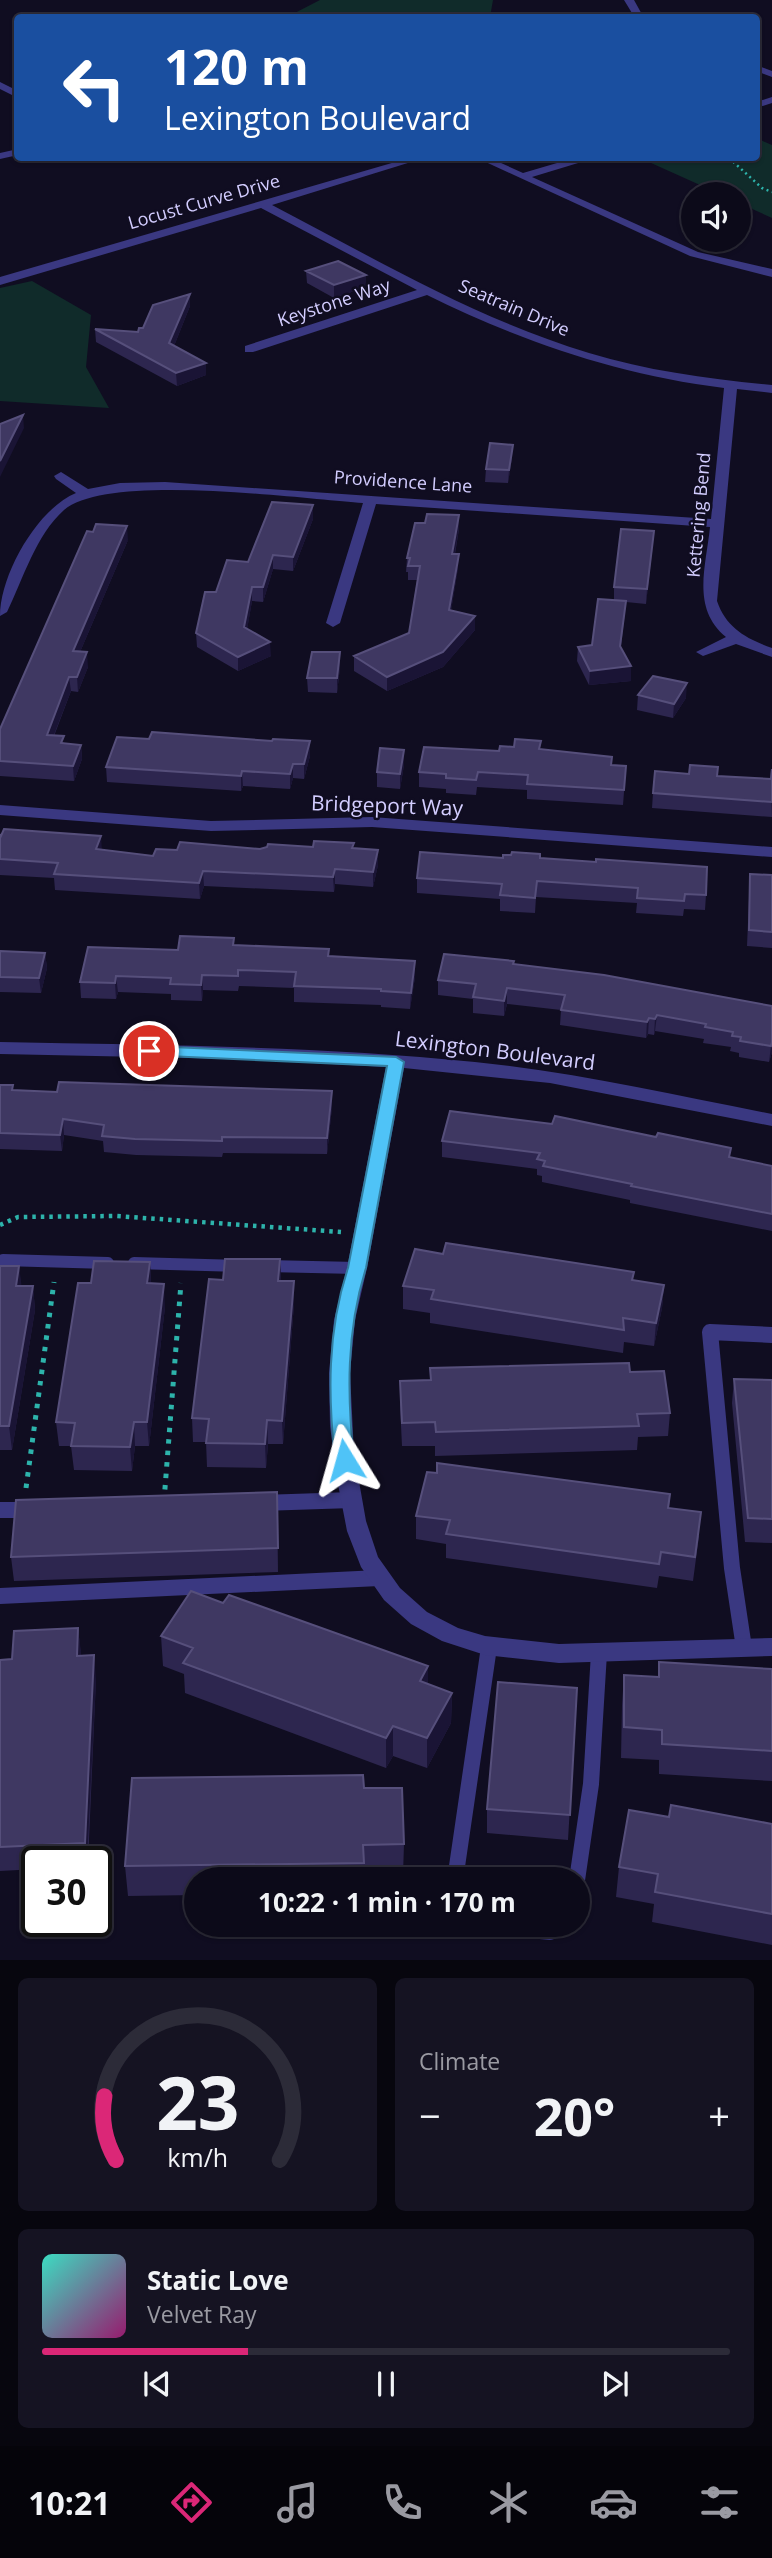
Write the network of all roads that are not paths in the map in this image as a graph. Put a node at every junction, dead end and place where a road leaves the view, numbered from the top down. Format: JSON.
{"nodes":[{"id":1,"x":409,"y":161,"type":"edge"},
{"id":2,"x":489,"y":161,"type":"edge"},
{"id":3,"x":574,"y":161,"type":"edge"},
{"id":4,"x":523,"y":176,"type":"junction"},
{"id":5,"x":261,"y":204,"type":"junction"},
{"id":6,"x":772,"y":273,"type":"edge"},
{"id":7,"x":0,"y":281,"type":"edge"},
{"id":8,"x":430,"y":290,"type":"junction"},
{"id":9,"x":249,"y":349,"type":"dead end"},
{"id":10,"x":731,"y":385,"type":"junction"},
{"id":11,"x":772,"y":389,"type":"edge"},
{"id":12,"x":61,"y":476,"type":"dead end"},
{"id":13,"x":88,"y":494,"type":"junction"},
{"id":14,"x":371,"y":499,"type":"junction"},
{"id":15,"x":716,"y":523,"type":"junction"},
{"id":16,"x":0,"y":612,"type":"edge"},
{"id":17,"x":333,"y":623,"type":"dead end"},
{"id":18,"x":737,"y":638,"type":"junction"},
{"id":19,"x":703,"y":652,"type":"dead end"},
{"id":20,"x":772,"y":653,"type":"edge"},
{"id":21,"x":0,"y":810,"type":"edge"},
{"id":22,"x":772,"y":852,"type":"edge"},
{"id":23,"x":0,"y":1048,"type":"edge"},
{"id":24,"x":396,"y":1062,"type":"junction"},
{"id":25,"x":772,"y":1120,"type":"edge"},
{"id":26,"x":3,"y":1260,"type":"dead end"},
{"id":27,"x":357,"y":1268,"type":"junction"},
{"id":28,"x":772,"y":1335,"type":"edge"},
{"id":29,"x":352,"y":1500,"type":"junction"},
{"id":30,"x":244,"y":1503,"type":"edge"},
{"id":31,"x":48,"y":1509,"type":"edge"},
{"id":32,"x":0,"y":1510,"type":"edge"},
{"id":33,"x":379,"y":1578,"type":"junction"},
{"id":34,"x":0,"y":1596,"type":"edge"},
{"id":35,"x":489,"y":1647,"type":"junction"},
{"id":36,"x":772,"y":1647,"type":"edge"},
{"id":37,"x":744,"y":1648,"type":"junction"},
{"id":38,"x":599,"y":1653,"type":"junction"},
{"id":39,"x":457,"y":1867,"type":"edge"},
{"id":40,"x":579,"y":1867,"type":"edge"}],
"edges":[{"from":1,"to":5,"type":"street","name":"Locust Curve Drive"},
{"from":2,"to":4,"type":"street"},
{"from":3,"to":4,"type":"street"},
{"from":4,"to":6,"type":"street"},
{"from":5,"to":7,"type":"street","name":"Locust Curve Drive"},
{"from":5,"to":8,"type":"street","name":"Seatrain Drive"},
{"from":8,"to":9,"type":"street","name":"Keystone Way"},
{"from":8,"to":10,"type":"street","name":"Seatrain Drive"},
{"from":10,"to":11,"type":"street","name":"Seatrain Drive"},
{"from":10,"to":15,"type":"street","name":"Kettering Bend"},
{"from":12,"to":13,"type":"street"},
{"from":13,"to":14,"type":"street","name":"Providence Lane"},
{"from":13,"to":16,"type":"street","name":"Providence Lane"},
{"from":14,"to":15,"type":"street","name":"Providence Lane"},
{"from":14,"to":17,"type":"street"},
{"from":15,"to":18,"type":"street","name":"Kettering Bend"},
{"from":18,"to":19,"type":"street"},
{"from":18,"to":20,"type":"street","name":"Kettering Bend"},
{"from":21,"to":22,"type":"street","name":"Bridgeport Way"},
{"from":23,"to":24,"type":"street","name":"Lexington Boulevard"},
{"from":24,"to":25,"type":"street","name":"Lexington Boulevard"},
{"from":24,"to":27,"type":"street"},
{"from":26,"to":27,"type":"lane"},
{"from":27,"to":29,"type":"street"},
{"from":28,"to":37,"type":"lane"},
{"from":29,"to":30,"type":"lane"},
{"from":29,"to":33,"type":"street"},
{"from":31,"to":32,"type":"lane"},
{"from":33,"to":34,"type":"lane"},
{"from":33,"to":35,"type":"street"},
{"from":35,"to":38,"type":"street"},
{"from":35,"to":39,"type":"lane"},
{"from":36,"to":37,"type":"street"},
{"from":37,"to":38,"type":"street"},
{"from":38,"to":40,"type":"lane"}]}
